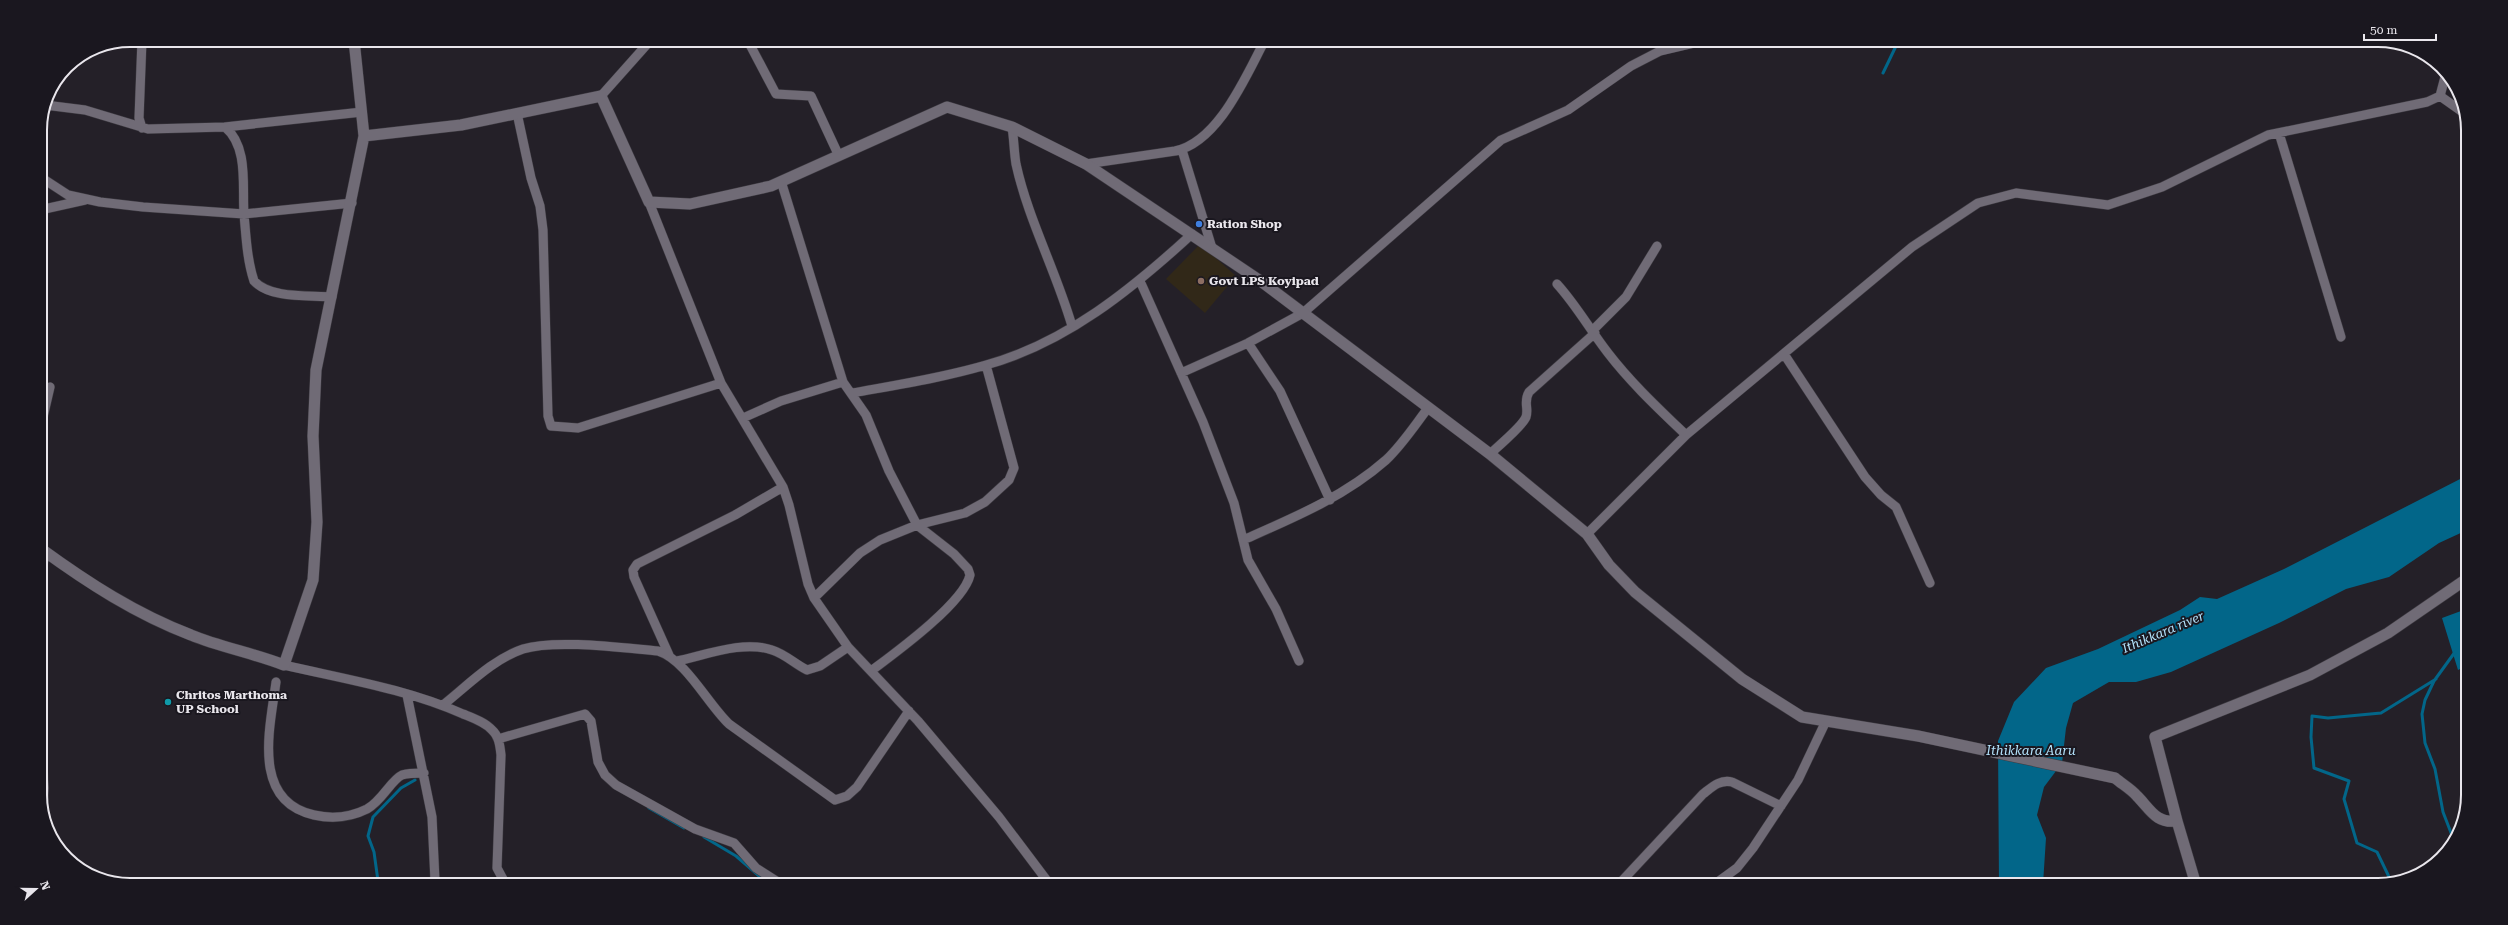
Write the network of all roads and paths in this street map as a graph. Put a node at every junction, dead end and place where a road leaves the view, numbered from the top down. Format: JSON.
{"nodes":[{"id":1,"x":142,"y":47,"type":"edge"},
{"id":2,"x":355,"y":47,"type":"edge"},
{"id":3,"x":645,"y":47,"type":"edge"},
{"id":4,"x":751,"y":47,"type":"edge"},
{"id":5,"x":1261,"y":47,"type":"edge"},
{"id":6,"x":1658,"y":47,"type":"edge"},
{"id":7,"x":2444,"y":80,"type":"edge"},
{"id":8,"x":601,"y":96,"type":"junction"},
{"id":9,"x":2440,"y":96,"type":"junction"},
{"id":10,"x":51,"y":106,"type":"edge"},
{"id":11,"x":2458,"y":109,"type":"edge"},
{"id":12,"x":362,"y":112,"type":"junction"},
{"id":13,"x":518,"y":113,"type":"junction"},
{"id":14,"x":225,"y":127,"type":"junction"},
{"id":15,"x":1012,"y":127,"type":"junction"},
{"id":16,"x":142,"y":128,"type":"junction"},
{"id":17,"x":2279,"y":133,"type":"junction"},
{"id":18,"x":364,"y":136,"type":"junction"},
{"id":19,"x":1182,"y":150,"type":"junction"},
{"id":20,"x":838,"y":154,"type":"junction"},
{"id":21,"x":1086,"y":164,"type":"junction"},
{"id":22,"x":47,"y":180,"type":"edge"},
{"id":23,"x":781,"y":181,"type":"junction"},
{"id":24,"x":86,"y":200,"type":"junction"},
{"id":25,"x":352,"y":202,"type":"junction"},
{"id":26,"x":649,"y":202,"type":"junction"},
{"id":27,"x":47,"y":208,"type":"edge"},
{"id":28,"x":244,"y":214,"type":"junction"},
{"id":29,"x":1192,"y":234,"type":"junction"},
{"id":30,"x":1657,"y":246,"type":"dead end"},
{"id":31,"x":1212,"y":248,"type":"junction"},
{"id":32,"x":1140,"y":281,"type":"junction"},
{"id":33,"x":1557,"y":284,"type":"dead end"},
{"id":34,"x":332,"y":297,"type":"junction"},
{"id":35,"x":1303,"y":313,"type":"junction"},
{"id":36,"x":1072,"y":326,"type":"junction"},
{"id":37,"x":1594,"y":332,"type":"junction"},
{"id":38,"x":2341,"y":337,"type":"dead end"},
{"id":39,"x":1248,"y":343,"type":"junction"},
{"id":40,"x":1784,"y":354,"type":"junction"},
{"id":41,"x":986,"y":365,"type":"junction"},
{"id":42,"x":1181,"y":373,"type":"junction"},
{"id":43,"x":843,"y":382,"type":"junction"},
{"id":44,"x":721,"y":383,"type":"junction"},
{"id":45,"x":50,"y":387,"type":"dead end"},
{"id":46,"x":852,"y":393,"type":"junction"},
{"id":47,"x":47,"y":400,"type":"edge"},
{"id":48,"x":1428,"y":408,"type":"junction"},
{"id":49,"x":743,"y":418,"type":"junction"},
{"id":50,"x":1686,"y":435,"type":"junction"},
{"id":51,"x":1490,"y":454,"type":"junction"},
{"id":52,"x":783,"y":487,"type":"junction"},
{"id":53,"x":1330,"y":500,"type":"junction"},
{"id":54,"x":917,"y":525,"type":"junction"},
{"id":55,"x":1586,"y":534,"type":"junction"},
{"id":56,"x":1243,"y":540,"type":"junction"},
{"id":57,"x":47,"y":554,"type":"edge"},
{"id":58,"x":1930,"y":583,"type":"dead end"},
{"id":59,"x":2461,"y":583,"type":"edge"},
{"id":60,"x":814,"y":598,"type":"junction"},
{"id":61,"x":848,"y":647,"type":"junction"},
{"id":62,"x":669,"y":654,"type":"junction"},
{"id":63,"x":677,"y":661,"type":"junction"},
{"id":64,"x":1299,"y":661,"type":"dead end"},
{"id":65,"x":284,"y":665,"type":"junction"},
{"id":66,"x":871,"y":671,"type":"junction"},
{"id":67,"x":276,"y":682,"type":"dead end"},
{"id":68,"x":407,"y":695,"type":"junction"},
{"id":69,"x":442,"y":705,"type":"junction"},
{"id":70,"x":909,"y":711,"type":"junction"},
{"id":71,"x":1826,"y":721,"type":"junction"},
{"id":72,"x":498,"y":738,"type":"junction"},
{"id":73,"x":424,"y":773,"type":"junction"},
{"id":74,"x":1781,"y":806,"type":"junction"},
{"id":75,"x":2177,"y":821,"type":"junction"},
{"id":76,"x":435,"y":878,"type":"edge"},
{"id":77,"x":502,"y":878,"type":"edge"},
{"id":78,"x":772,"y":878,"type":"edge"},
{"id":79,"x":1045,"y":878,"type":"edge"},
{"id":80,"x":1625,"y":878,"type":"edge"},
{"id":81,"x":1723,"y":878,"type":"edge"},
{"id":82,"x":2194,"y":878,"type":"edge"}],
"edges":[{"from":1,"to":16,"type":"street"},
{"from":2,"to":12,"type":"street"},
{"from":3,"to":8,"type":"street"},
{"from":4,"to":20,"type":"street"},
{"from":5,"to":19,"type":"street"},
{"from":6,"to":35,"type":"street"},
{"from":7,"to":9,"type":"street"},
{"from":8,"to":13,"type":"street"},
{"from":8,"to":26,"type":"street"},
{"from":9,"to":11,"type":"street"},
{"from":9,"to":17,"type":"street"},
{"from":10,"to":16,"type":"street"},
{"from":12,"to":14,"type":"street"},
{"from":12,"to":18,"type":"street"},
{"from":13,"to":18,"type":"street"},
{"from":13,"to":44,"type":"street"},
{"from":14,"to":16,"type":"street"},
{"from":14,"to":28,"type":"street"},
{"from":15,"to":20,"type":"street"},
{"from":15,"to":21,"type":"street"},
{"from":15,"to":36,"type":"street"},
{"from":17,"to":38,"type":"street"},
{"from":17,"to":40,"type":"street"},
{"from":18,"to":25,"type":"street"},
{"from":19,"to":21,"type":"street"},
{"from":19,"to":31,"type":"street"},
{"from":20,"to":23,"type":"street"},
{"from":21,"to":29,"type":"street"},
{"from":22,"to":24,"type":"street"},
{"from":23,"to":26,"type":"street"},
{"from":23,"to":43,"type":"street"},
{"from":24,"to":27,"type":"street"},
{"from":24,"to":28,"type":"street"},
{"from":25,"to":28,"type":"street"},
{"from":25,"to":34,"type":"street"},
{"from":26,"to":44,"type":"street"},
{"from":28,"to":34,"type":"street"},
{"from":29,"to":31,"type":"street"},
{"from":29,"to":32,"type":"street"},
{"from":30,"to":37,"type":"street"},
{"from":31,"to":35,"type":"street"},
{"from":32,"to":36,"type":"street"},
{"from":32,"to":42,"type":"street"},
{"from":33,"to":37,"type":"street"},
{"from":34,"to":65,"type":"street"},
{"from":35,"to":39,"type":"street"},
{"from":35,"to":48,"type":"street"},
{"from":36,"to":41,"type":"street"},
{"from":37,"to":50,"type":"street"},
{"from":37,"to":51,"type":"street"},
{"from":39,"to":42,"type":"street"},
{"from":39,"to":53,"type":"street"},
{"from":40,"to":50,"type":"street"},
{"from":40,"to":58,"type":"street"},
{"from":41,"to":46,"type":"street"},
{"from":41,"to":54,"type":"street"},
{"from":42,"to":56,"type":"street"},
{"from":43,"to":46,"type":"street"},
{"from":43,"to":49,"type":"street"},
{"from":44,"to":49,"type":"street"},
{"from":45,"to":47,"type":"street"},
{"from":46,"to":54,"type":"street"},
{"from":48,"to":51,"type":"street"},
{"from":48,"to":53,"type":"street"},
{"from":49,"to":52,"type":"street"},
{"from":50,"to":55,"type":"street"},
{"from":51,"to":55,"type":"street"},
{"from":52,"to":60,"type":"street"},
{"from":52,"to":62,"type":"street"},
{"from":53,"to":56,"type":"street"},
{"from":54,"to":60,"type":"street"},
{"from":54,"to":66,"type":"street"},
{"from":55,"to":71,"type":"street"},
{"from":56,"to":64,"type":"street"},
{"from":57,"to":65,"type":"street"},
{"from":59,"to":75,"type":"street"},
{"from":60,"to":61,"type":"street"},
{"from":61,"to":63,"type":"street"},
{"from":61,"to":66,"type":"street"},
{"from":62,"to":63,"type":"street"},
{"from":62,"to":69,"type":"street"},
{"from":63,"to":70,"type":"street"},
{"from":65,"to":68,"type":"street"},
{"from":66,"to":70,"type":"street"},
{"from":67,"to":73,"type":"street"},
{"from":68,"to":69,"type":"street"},
{"from":68,"to":73,"type":"street"},
{"from":69,"to":72,"type":"street"},
{"from":70,"to":79,"type":"street"},
{"from":71,"to":74,"type":"street"},
{"from":71,"to":75,"type":"street"},
{"from":72,"to":77,"type":"street"},
{"from":72,"to":78,"type":"street"},
{"from":73,"to":76,"type":"street"},
{"from":74,"to":80,"type":"street"},
{"from":74,"to":81,"type":"street"},
{"from":75,"to":82,"type":"street"}]}
